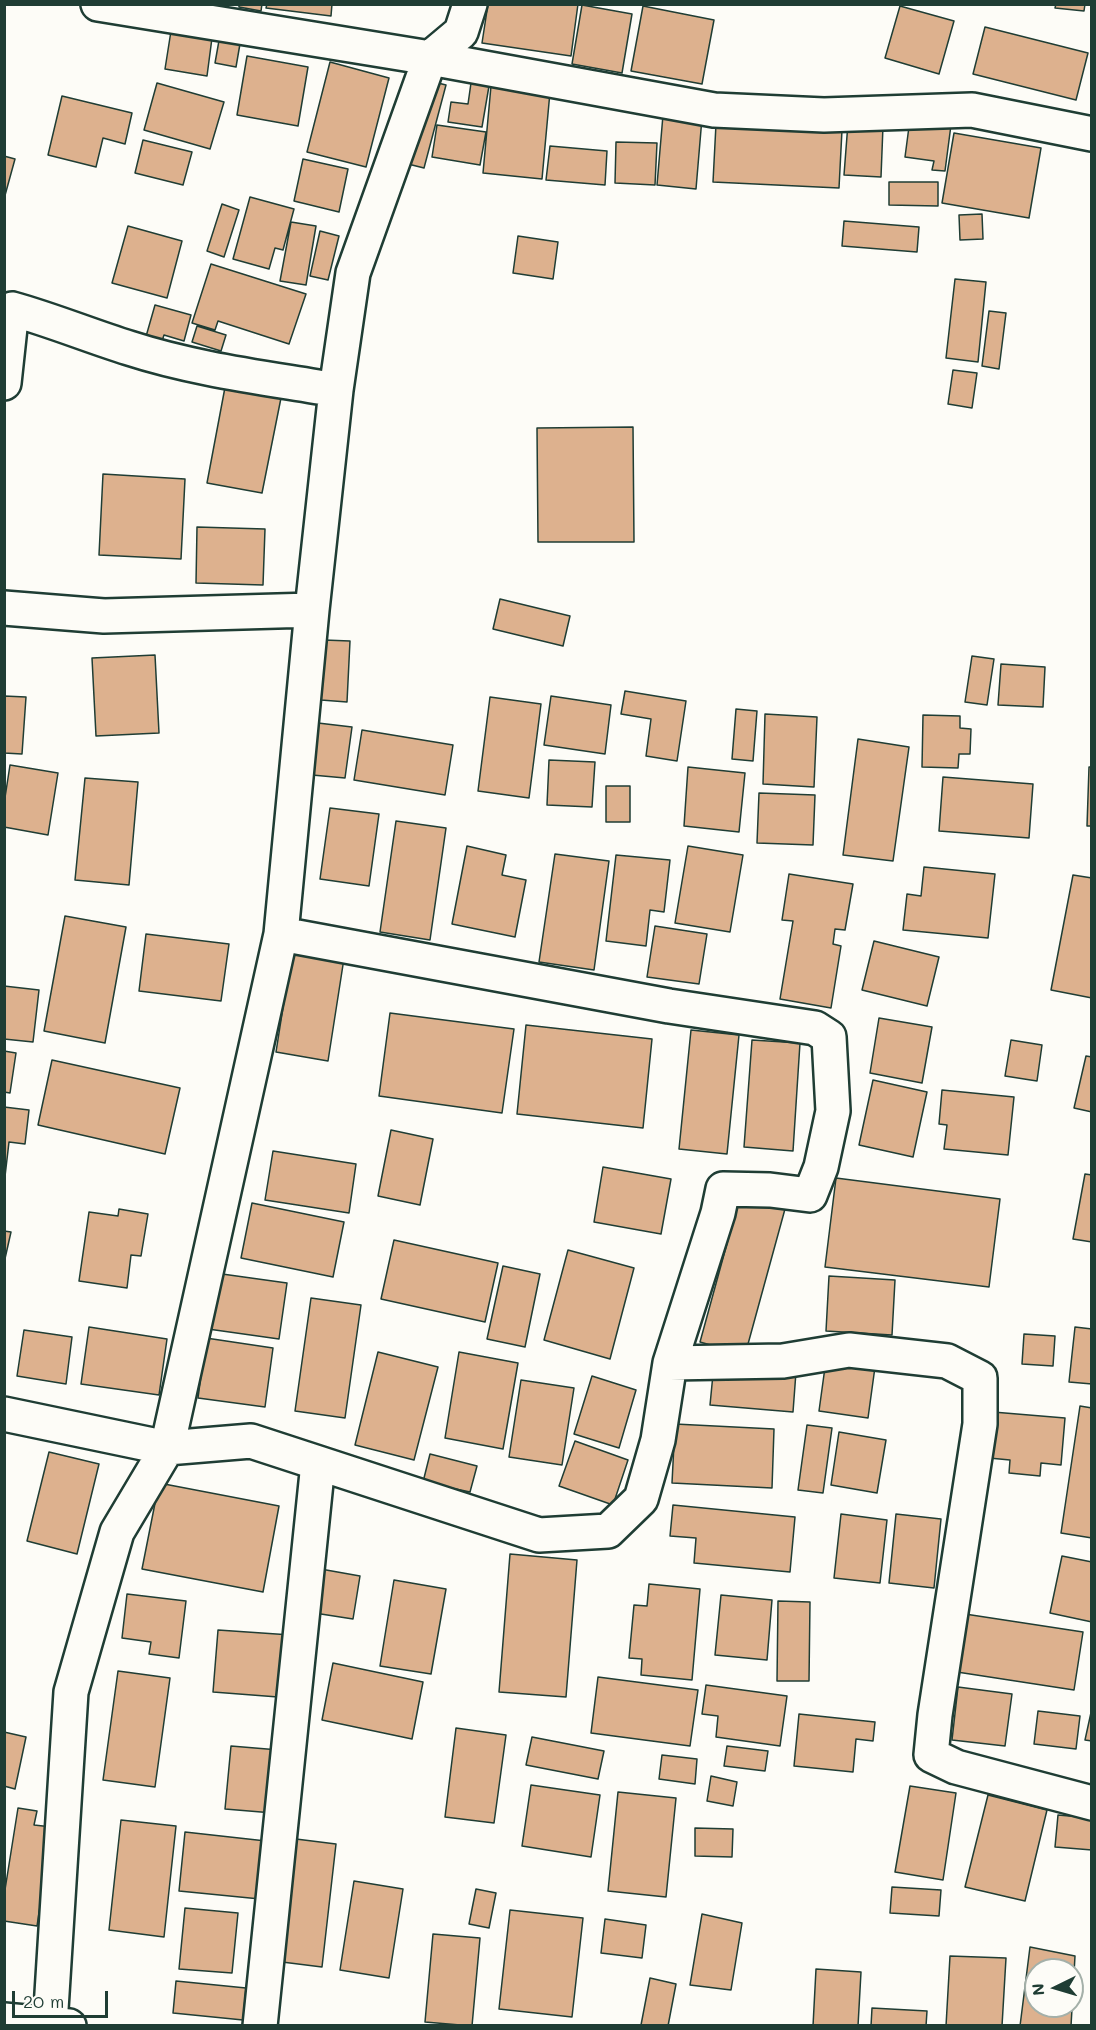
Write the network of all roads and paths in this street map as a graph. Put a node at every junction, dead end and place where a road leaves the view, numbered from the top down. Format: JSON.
{"nodes":[{"id":1,"x":98,"y":4,"type":"edge"},
{"id":2,"x":470,"y":4,"type":"edge"},
{"id":3,"x":430,"y":58,"type":"junction"},
{"id":4,"x":1092,"y":134,"type":"edge"},
{"id":5,"x":4,"y":383,"type":"edge"},
{"id":6,"x":336,"y":390,"type":"junction"},
{"id":7,"x":4,"y":608,"type":"edge"},
{"id":8,"x":312,"y":610,"type":"junction"},
{"id":9,"x":281,"y":934,"type":"junction"},
{"id":10,"x":670,"y":1363,"type":"junction"},
{"id":11,"x":4,"y":1414,"type":"edge"},
{"id":12,"x":167,"y":1448,"type":"junction"},
{"id":13,"x":318,"y":1463,"type":"junction"},
{"id":14,"x":1092,"y":1803,"type":"edge"},
{"id":15,"x":4,"y":2020,"type":"edge"},
{"id":16,"x":59,"y":2025,"type":"edge"},
{"id":17,"x":260,"y":2025,"type":"edge"}],
"edges":[{"from":1,"to":3,"type":"street"},
{"from":2,"to":3,"type":"street"},
{"from":3,"to":4,"type":"street"},
{"from":3,"to":6,"type":"street"},
{"from":5,"to":6,"type":"street"},
{"from":6,"to":8,"type":"street"},
{"from":7,"to":8,"type":"street"},
{"from":8,"to":9,"type":"street"},
{"from":9,"to":10,"type":"street"},
{"from":9,"to":12,"type":"street"},
{"from":10,"to":13,"type":"street"},
{"from":10,"to":14,"type":"street"},
{"from":11,"to":12,"type":"street"},
{"from":12,"to":13,"type":"street"},
{"from":12,"to":16,"type":"street"},
{"from":13,"to":17,"type":"street"},
{"from":15,"to":16,"type":"street"}]}
